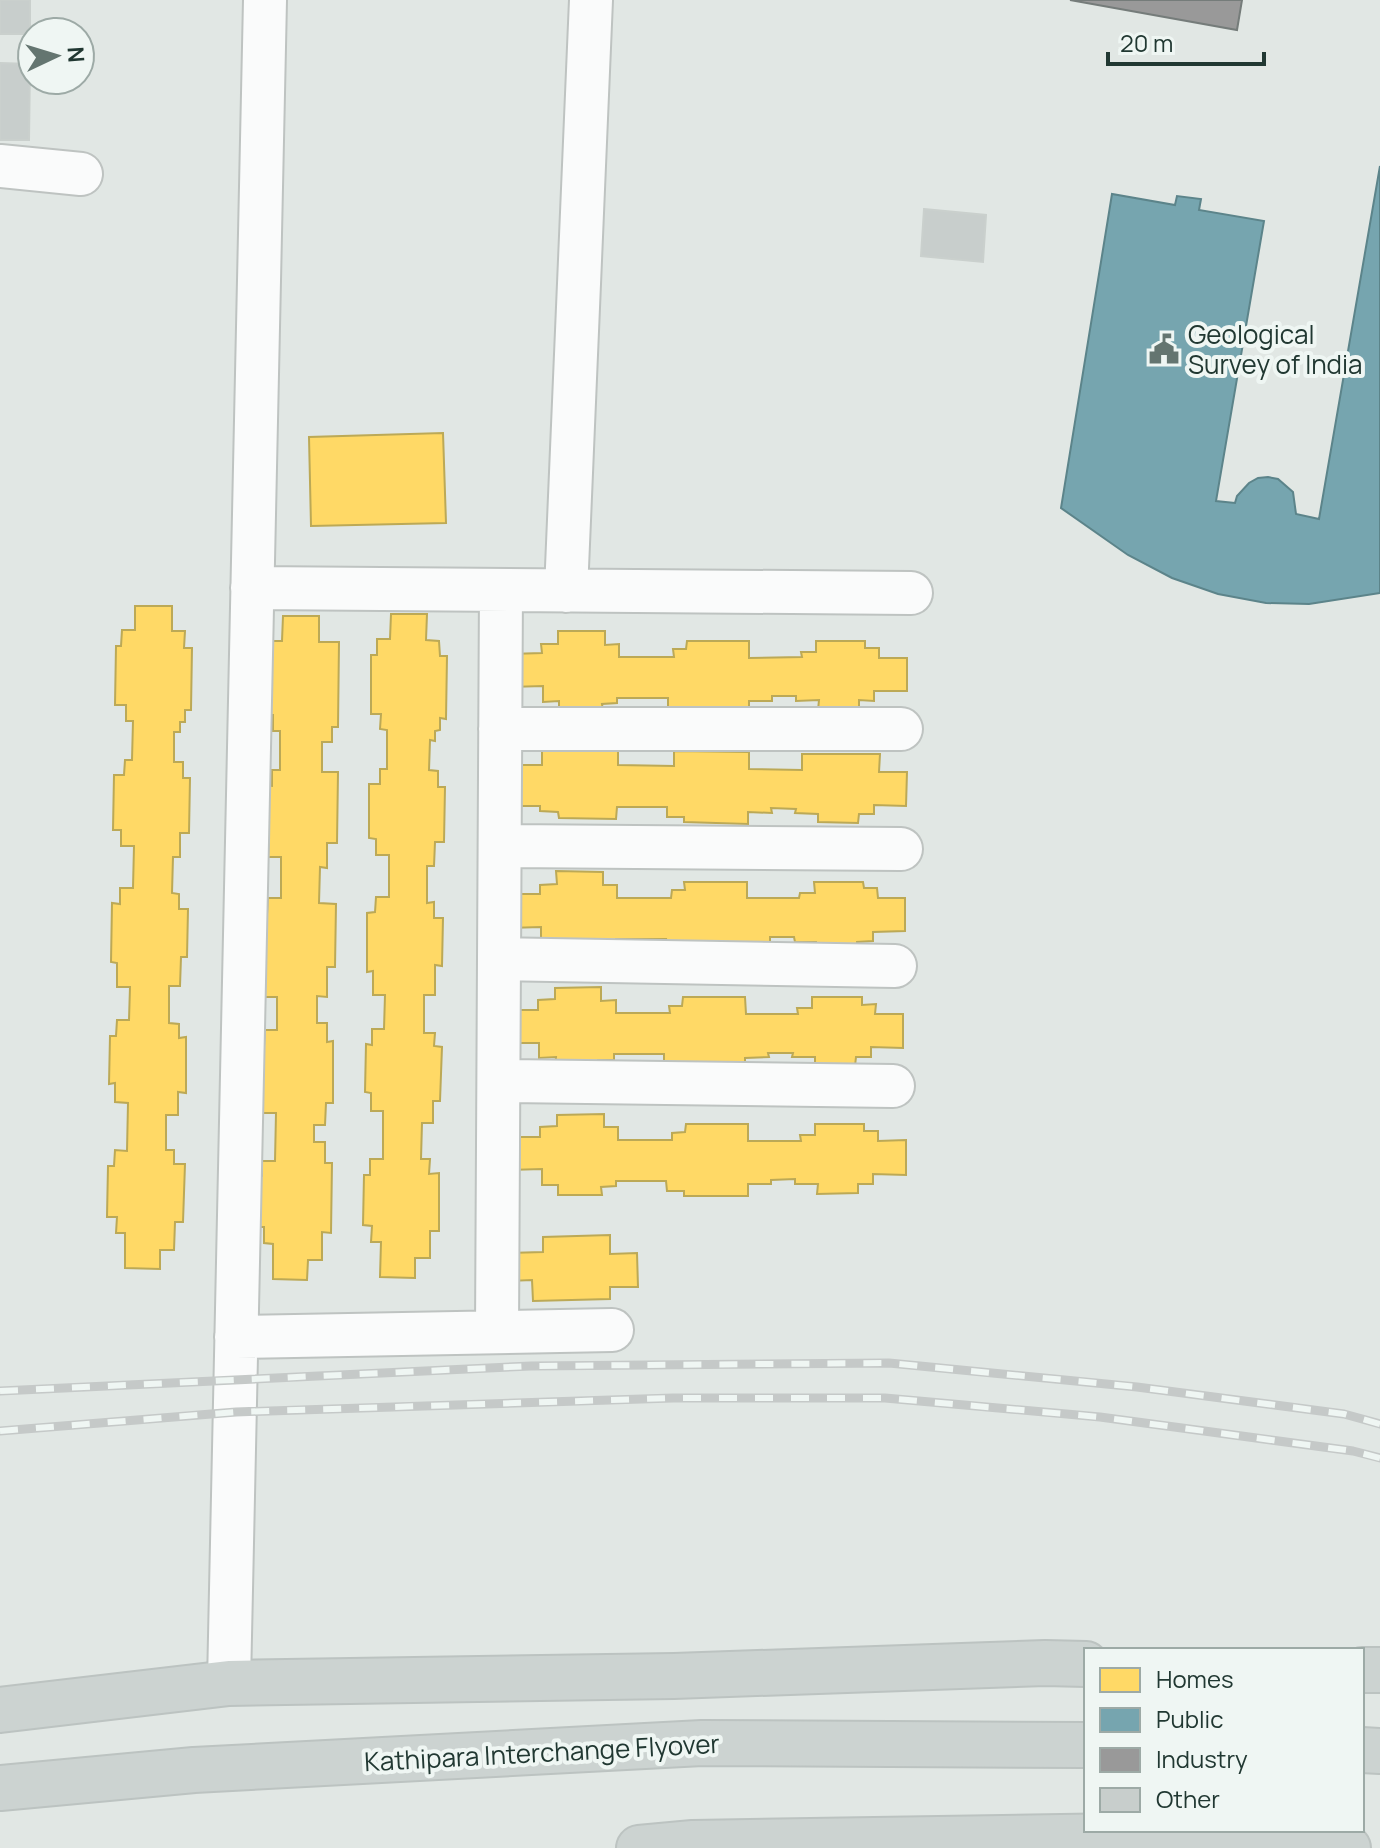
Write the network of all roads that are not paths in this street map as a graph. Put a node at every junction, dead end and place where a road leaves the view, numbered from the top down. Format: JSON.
{"nodes":[{"id":1,"x":265,"y":0,"type":"edge"},
{"id":2,"x":591,"y":0,"type":"edge"},
{"id":3,"x":0,"y":166,"type":"edge"},
{"id":4,"x":81,"y":174,"type":"dead end"},
{"id":5,"x":252,"y":588,"type":"junction"},
{"id":6,"x":501,"y":590,"type":"junction"},
{"id":7,"x":566,"y":591,"type":"junction"},
{"id":8,"x":911,"y":593,"type":"dead end"},
{"id":9,"x":500,"y":729,"type":"junction"},
{"id":10,"x":901,"y":729,"type":"dead end"},
{"id":11,"x":500,"y":846,"type":"junction"},
{"id":12,"x":901,"y":849,"type":"dead end"},
{"id":13,"x":499,"y":959,"type":"junction"},
{"id":14,"x":895,"y":966,"type":"dead end"},
{"id":15,"x":499,"y":1081,"type":"junction"},
{"id":16,"x":893,"y":1086,"type":"dead end"},
{"id":17,"x":497,"y":1330,"type":"junction"},
{"id":18,"x":612,"y":1330,"type":"dead end"},
{"id":19,"x":236,"y":1337,"type":"junction"},
{"id":20,"x":1084,"y":1664,"type":"edge"},
{"id":21,"x":229,"y":1683,"type":"junction"},
{"id":22,"x":0,"y":1710,"type":"edge"},
{"id":23,"x":1084,"y":1745,"type":"edge"},
{"id":24,"x":0,"y":1788,"type":"edge"},
{"id":25,"x":639,"y":1848,"type":"edge"},
{"id":26,"x":1348,"y":1848,"type":"edge"}],
"edges":[{"from":1,"to":5,"type":"street"},
{"from":2,"to":7,"type":"street"},
{"from":3,"to":4,"type":"street"},
{"from":5,"to":6,"type":"street"},
{"from":5,"to":19,"type":"street"},
{"from":6,"to":7,"type":"street"},
{"from":6,"to":9,"type":"street"},
{"from":7,"to":8,"type":"street"},
{"from":9,"to":10,"type":"street"},
{"from":9,"to":11,"type":"street"},
{"from":11,"to":12,"type":"street"},
{"from":11,"to":13,"type":"street"},
{"from":13,"to":14,"type":"street"},
{"from":13,"to":15,"type":"street"},
{"from":15,"to":16,"type":"street"},
{"from":15,"to":17,"type":"street"},
{"from":17,"to":18,"type":"street"},
{"from":17,"to":19,"type":"street"},
{"from":19,"to":21,"type":"street"},
{"from":20,"to":21,"type":"main road"},
{"from":21,"to":22,"type":"main road"},
{"from":23,"to":24,"type":"main road","name":"Kathipara Interchange Flyover"},
{"from":25,"to":26,"type":"main road"}]}
